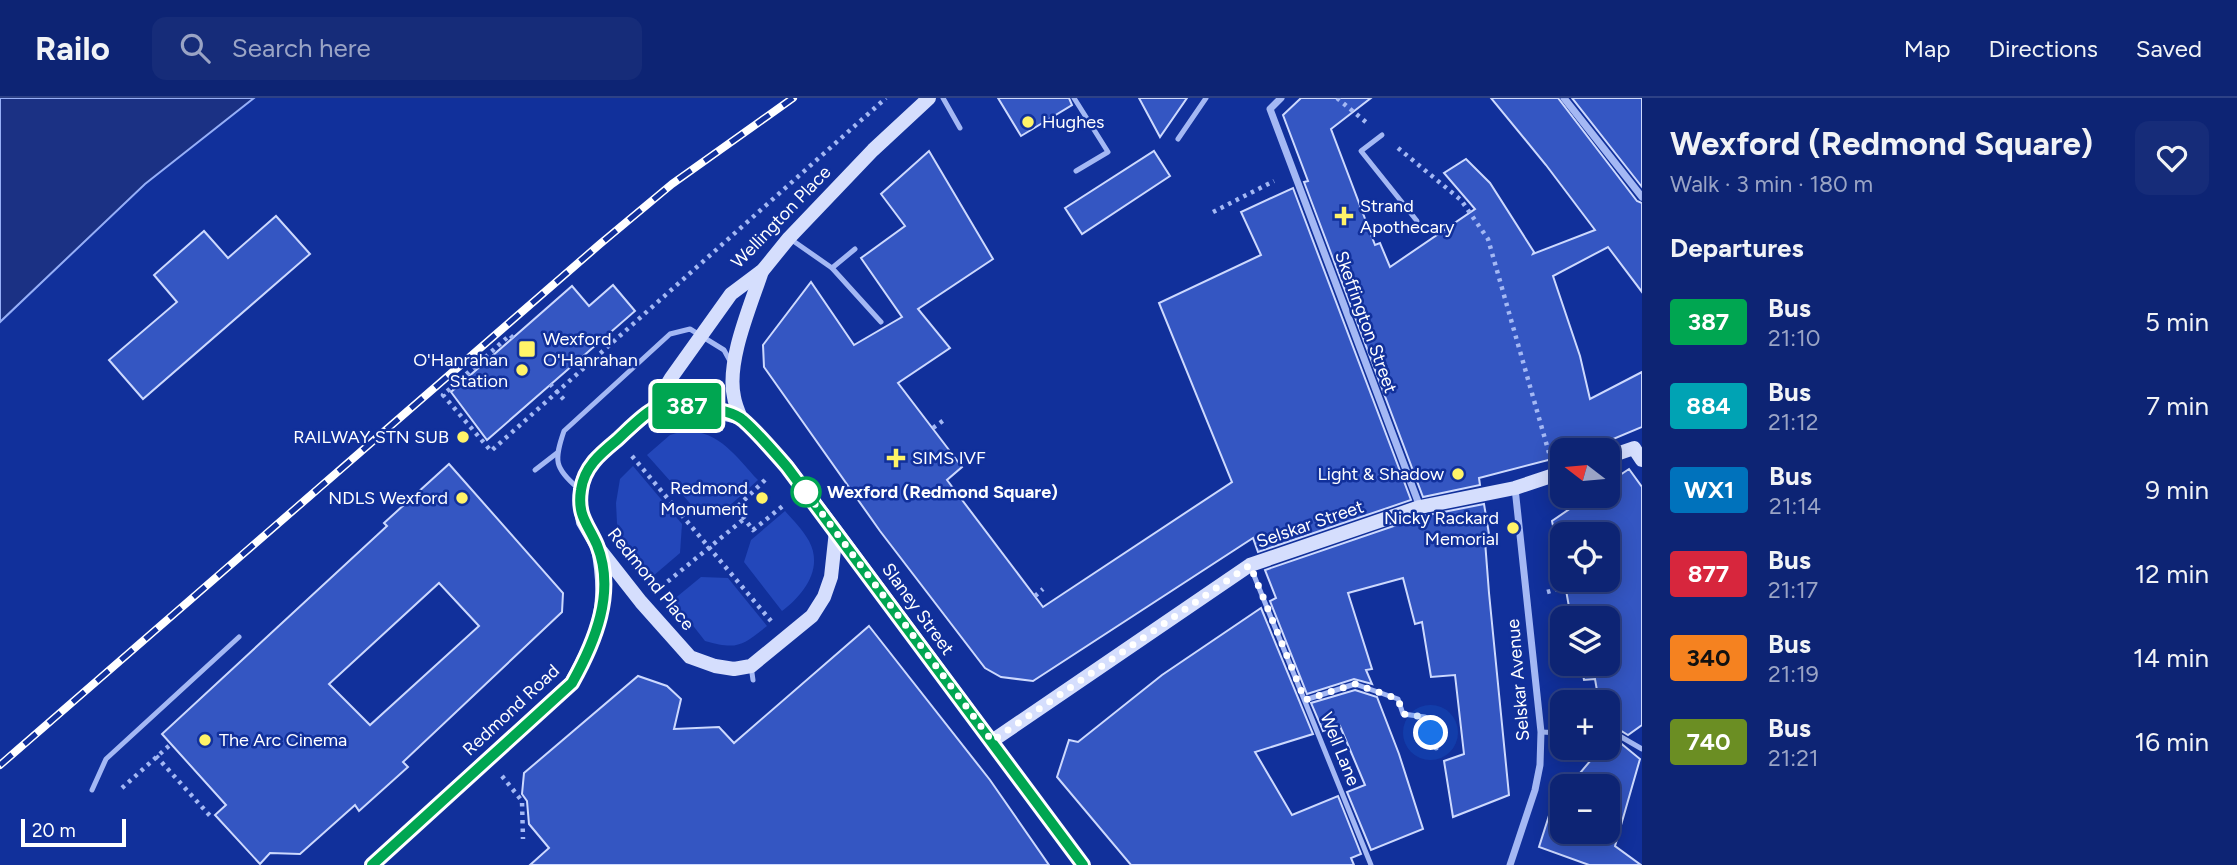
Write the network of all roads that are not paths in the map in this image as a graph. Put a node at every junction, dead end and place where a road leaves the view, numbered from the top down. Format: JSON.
{"nodes":[{"id":1,"x":929,"y":98,"type":"edge"},
{"id":2,"x":943,"y":98,"type":"edge"},
{"id":3,"x":1074,"y":98,"type":"edge"},
{"id":4,"x":1206,"y":98,"type":"edge"},
{"id":5,"x":1281,"y":98,"type":"edge"},
{"id":6,"x":1564,"y":98,"type":"edge"},
{"id":7,"x":960,"y":128,"type":"dead end"},
{"id":8,"x":1382,"y":135,"type":"road end"},
{"id":9,"x":1178,"y":139,"type":"dead end"},
{"id":10,"x":1076,"y":171,"type":"dead end"},
{"id":11,"x":1642,"y":197,"type":"edge"},
{"id":12,"x":1417,"y":221,"type":"dead end"},
{"id":13,"x":789,"y":238,"type":"junction"},
{"id":14,"x":855,"y":249,"type":"dead end"},
{"id":15,"x":832,"y":268,"type":"junction"},
{"id":16,"x":763,"y":270,"type":"junction"},
{"id":17,"x":881,"y":322,"type":"dead end"},
{"id":18,"x":701,"y":335,"type":"junction"},
{"id":19,"x":733,"y":368,"type":"junction"},
{"id":20,"x":652,"y":410,"type":"junction"},
{"id":21,"x":741,"y":418,"type":"junction"},
{"id":22,"x":1639,"y":451,"type":"edge"},
{"id":23,"x":557,"y":453,"type":"junction"},
{"id":24,"x":1620,"y":455,"type":"edge"},
{"id":25,"x":535,"y":470,"type":"dead end"},
{"id":26,"x":1550,"y":476,"type":"edge"},
{"id":27,"x":1515,"y":488,"type":"junction"},
{"id":28,"x":581,"y":489,"type":"junction"},
{"id":29,"x":1420,"y":507,"type":"junction"},
{"id":30,"x":836,"y":531,"type":"junction"},
{"id":31,"x":597,"y":546,"type":"junction"},
{"id":32,"x":1250,"y":565,"type":"junction"},
{"id":33,"x":239,"y":637,"type":"dead end"},
{"id":34,"x":1305,"y":700,"type":"junction"},
{"id":35,"x":1541,"y":732,"type":"junction"},
{"id":36,"x":1550,"y":732,"type":"edge"},
{"id":37,"x":1620,"y":736,"type":"edge"},
{"id":38,"x":992,"y":741,"type":"junction"},
{"id":39,"x":1436,"y":748,"type":"dead end"},
{"id":40,"x":1642,"y":749,"type":"edge"},
{"id":41,"x":92,"y":790,"type":"dead end"},
{"id":42,"x":372,"y":865,"type":"edge"},
{"id":43,"x":1083,"y":865,"type":"edge"},
{"id":44,"x":1371,"y":865,"type":"edge"},
{"id":45,"x":1510,"y":865,"type":"edge"}],
"edges":[{"from":1,"to":13,"type":"main road","name":"Wellington Place"},
{"from":2,"to":7,"type":"lane"},
{"from":3,"to":10,"type":"lane"},
{"from":4,"to":9,"type":"lane"},
{"from":5,"to":29,"type":"street","name":"Skeffington Street"},
{"from":6,"to":11,"type":"street"},
{"from":8,"to":12,"type":"lane"},
{"from":13,"to":15,"type":"lane"},
{"from":13,"to":16,"type":"main road","name":"Wellington Place"},
{"from":14,"to":15,"type":"lane"},
{"from":15,"to":17,"type":"lane"},
{"from":16,"to":18,"type":"main road","name":"Wellington Place"},
{"from":16,"to":19,"type":"main road"},
{"from":18,"to":19,"type":"lane"},
{"from":18,"to":20,"type":"main road","name":"Wellington Place"},
{"from":18,"to":23,"type":"lane"},
{"from":19,"to":21,"type":"main road"},
{"from":20,"to":21,"type":"main road"},
{"from":20,"to":28,"type":"main road"},
{"from":21,"to":30,"type":"main road","name":"Slaney Street"},
{"from":22,"to":24,"type":"main road"},
{"from":23,"to":25,"type":"lane"},
{"from":23,"to":28,"type":"lane"},
{"from":26,"to":27,"type":"main road","name":"Selskar Street"},
{"from":27,"to":29,"type":"main road","name":"Selskar Street"},
{"from":27,"to":35,"type":"street","name":"Selskar Avenue"},
{"from":28,"to":31,"type":"main road","name":"Redmond Place"},
{"from":29,"to":32,"type":"main road","name":"Selskar Street"},
{"from":30,"to":31,"type":"main road","name":"Redmond Place"},
{"from":30,"to":38,"type":"main road","name":"Slaney Street"},
{"from":31,"to":42,"type":"main road","name":"Redmond Road"},
{"from":32,"to":34,"type":"lane","name":"Well Lane"},
{"from":32,"to":38,"type":"main road","name":"Selskar Street"},
{"from":33,"to":41,"type":"lane"},
{"from":34,"to":39,"type":"lane"},
{"from":34,"to":44,"type":"lane","name":"Well Lane"},
{"from":35,"to":36,"type":"lane"},
{"from":35,"to":45,"type":"street","name":"Selskar Avenue"},
{"from":37,"to":40,"type":"lane"},
{"from":38,"to":43,"type":"main road","name":"Slaney Street"}]}
